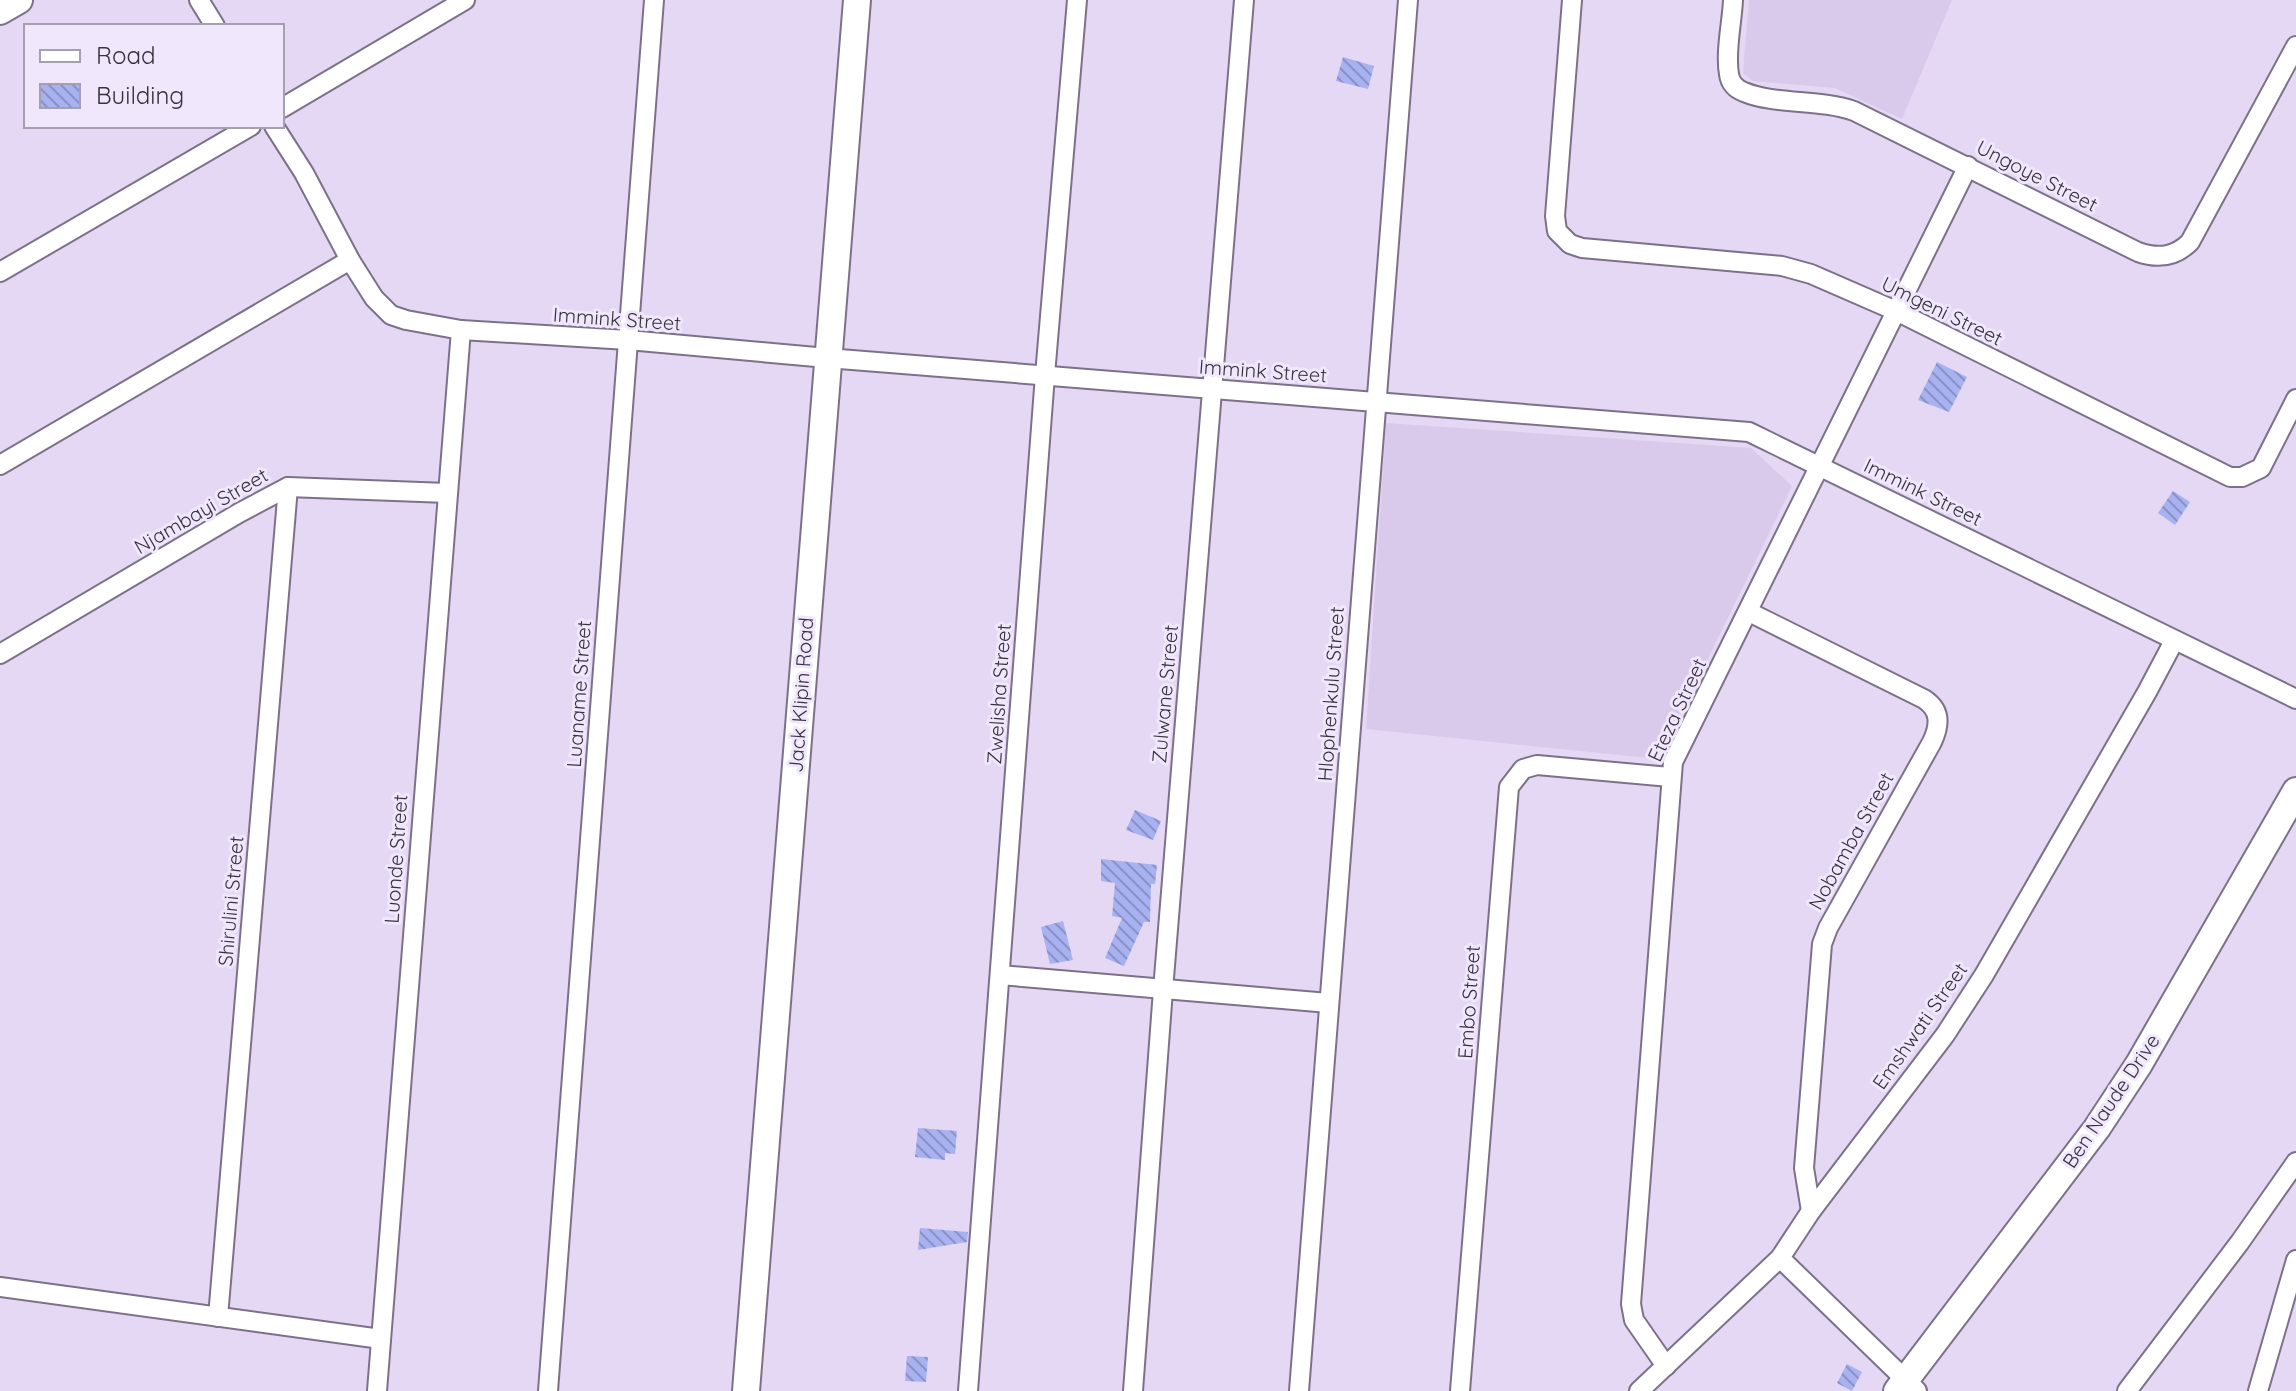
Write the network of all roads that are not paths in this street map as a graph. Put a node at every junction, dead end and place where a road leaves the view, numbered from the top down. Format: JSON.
{"nodes":[{"id":1,"x":19,"y":0,"type":"edge"},
{"id":2,"x":199,"y":0,"type":"edge"},
{"id":3,"x":465,"y":0,"type":"edge"},
{"id":4,"x":654,"y":0,"type":"edge"},
{"id":5,"x":857,"y":0,"type":"edge"},
{"id":6,"x":1077,"y":0,"type":"edge"},
{"id":7,"x":1244,"y":0,"type":"edge"},
{"id":8,"x":1408,"y":0,"type":"edge"},
{"id":9,"x":1572,"y":0,"type":"edge"},
{"id":10,"x":1733,"y":0,"type":"edge"},
{"id":11,"x":0,"y":11,"type":"edge"},
{"id":12,"x":214,"y":24,"type":"edge"},
{"id":13,"x":2296,"y":46,"type":"edge"},
{"id":14,"x":2292,"y":66,"type":"edge"},
{"id":15,"x":284,"y":107,"type":"edge"},
{"id":16,"x":248,"y":128,"type":"edge"},
{"id":17,"x":275,"y":128,"type":"edge"},
{"id":18,"x":1968,"y":166,"type":"junction"},
{"id":19,"x":350,"y":260,"type":"junction"},
{"id":20,"x":0,"y":272,"type":"edge"},
{"id":21,"x":1896,"y":311,"type":"junction"},
{"id":22,"x":461,"y":330,"type":"junction"},
{"id":23,"x":628,"y":340,"type":"junction"},
{"id":24,"x":827,"y":358,"type":"junction"},
{"id":25,"x":1045,"y":375,"type":"junction"},
{"id":26,"x":1212,"y":389,"type":"junction"},
{"id":27,"x":2296,"y":399,"type":"edge"},
{"id":28,"x":1376,"y":402,"type":"junction"},
{"id":29,"x":0,"y":465,"type":"edge"},
{"id":30,"x":1819,"y":466,"type":"junction"},
{"id":31,"x":288,"y":487,"type":"junction"},
{"id":32,"x":447,"y":493,"type":"junction"},
{"id":33,"x":1749,"y":612,"type":"junction"},
{"id":34,"x":2174,"y":641,"type":"junction"},
{"id":35,"x":0,"y":654,"type":"edge"},
{"id":36,"x":2296,"y":699,"type":"edge"},
{"id":37,"x":1670,"y":777,"type":"junction"},
{"id":38,"x":2296,"y":791,"type":"edge"},
{"id":39,"x":1000,"y":975,"type":"junction"},
{"id":40,"x":1163,"y":990,"type":"junction"},
{"id":41,"x":1329,"y":1003,"type":"junction"},
{"id":42,"x":2296,"y":1162,"type":"edge"},
{"id":43,"x":1811,"y":1211,"type":"junction"},
{"id":44,"x":1780,"y":1258,"type":"junction"},
{"id":45,"x":2296,"y":1260,"type":"edge"},
{"id":46,"x":0,"y":1287,"type":"edge"},
{"id":47,"x":218,"y":1317,"type":"junction"},
{"id":48,"x":381,"y":1339,"type":"junction"},
{"id":49,"x":1666,"y":1366,"type":"junction"},
{"id":50,"x":1906,"y":1388,"type":"edge"},
{"id":51,"x":377,"y":1391,"type":"edge"},
{"id":52,"x":548,"y":1391,"type":"edge"},
{"id":53,"x":746,"y":1391,"type":"edge"},
{"id":54,"x":968,"y":1391,"type":"edge"},
{"id":55,"x":1133,"y":1391,"type":"edge"},
{"id":56,"x":1299,"y":1391,"type":"edge"},
{"id":57,"x":1460,"y":1391,"type":"edge"},
{"id":58,"x":1639,"y":1391,"type":"edge"},
{"id":59,"x":2127,"y":1391,"type":"edge"},
{"id":60,"x":2258,"y":1391,"type":"edge"}],
"edges":[{"from":1,"to":11,"type":"street"},
{"from":2,"to":12,"type":"street"},
{"from":3,"to":15,"type":"street"},
{"from":4,"to":23,"type":"street","name":"Luaname Street"},
{"from":5,"to":24,"type":"street","name":"Jack Klipin Road"},
{"from":6,"to":25,"type":"street","name":"Zwelisha Street"},
{"from":7,"to":26,"type":"street","name":"Zulwane Street"},
{"from":8,"to":28,"type":"street","name":"Hlophenkulu Street"},
{"from":9,"to":21,"type":"street","name":"Umgeni Street"},
{"from":10,"to":18,"type":"street","name":"Ungoye Street"},
{"from":13,"to":14,"type":"street","name":"Ungoye Street"},
{"from":14,"to":18,"type":"street","name":"Ungoye Street"},
{"from":16,"to":20,"type":"street"},
{"from":17,"to":19,"type":"street","name":"Immink Street"},
{"from":18,"to":21,"type":"street","name":"Eteza Street"},
{"from":19,"to":22,"type":"street","name":"Immink Street"},
{"from":19,"to":29,"type":"street"},
{"from":21,"to":27,"type":"street","name":"Umgeni Street"},
{"from":21,"to":30,"type":"street","name":"Eteza Street"},
{"from":22,"to":23,"type":"street","name":"Immink Street"},
{"from":22,"to":32,"type":"street","name":"Luonde Street"},
{"from":23,"to":24,"type":"street","name":"Immink Street"},
{"from":23,"to":52,"type":"street","name":"Luaname Street"},
{"from":24,"to":25,"type":"street","name":"Immink Street"},
{"from":24,"to":53,"type":"street","name":"Jack Klipin Road"},
{"from":25,"to":26,"type":"street","name":"Immink Street"},
{"from":25,"to":39,"type":"street","name":"Zwelisha Street"},
{"from":26,"to":28,"type":"street","name":"Immink Street"},
{"from":26,"to":40,"type":"street","name":"Zulwane Street"},
{"from":28,"to":30,"type":"street","name":"Immink Street"},
{"from":28,"to":41,"type":"street","name":"Hlophenkulu Street"},
{"from":30,"to":33,"type":"street","name":"Eteza Street"},
{"from":30,"to":34,"type":"street","name":"Immink Street"},
{"from":31,"to":32,"type":"street","name":"Njambayi Street"},
{"from":31,"to":35,"type":"street","name":"Njambayi Street"},
{"from":31,"to":47,"type":"street","name":"Shirulini Street"},
{"from":32,"to":48,"type":"street","name":"Luonde Street"},
{"from":33,"to":37,"type":"street","name":"Eteza Street"},
{"from":33,"to":43,"type":"street","name":"Nobamba Street"},
{"from":34,"to":36,"type":"street","name":"Immink Street"},
{"from":34,"to":43,"type":"street","name":"Emshwati Street"},
{"from":37,"to":49,"type":"street","name":"Eteza Street"},
{"from":37,"to":57,"type":"street","name":"Embo Street"},
{"from":38,"to":50,"type":"street","name":"Ben Naude Drive"},
{"from":39,"to":40,"type":"street"},
{"from":39,"to":54,"type":"street","name":"Zwelisha Street"},
{"from":40,"to":41,"type":"street"},
{"from":40,"to":55,"type":"street","name":"Zulwane Street"},
{"from":41,"to":56,"type":"street","name":"Hlophenkulu Street"},
{"from":42,"to":59,"type":"street"},
{"from":43,"to":44,"type":"street","name":"Emshwati Street"},
{"from":44,"to":49,"type":"street","name":"Emshwati Street"},
{"from":44,"to":50,"type":"street"},
{"from":45,"to":60,"type":"street"},
{"from":46,"to":47,"type":"street"},
{"from":47,"to":48,"type":"street"},
{"from":48,"to":51,"type":"street","name":"Luonde Street"},
{"from":49,"to":58,"type":"street","name":"Emshwati Street"}]}
